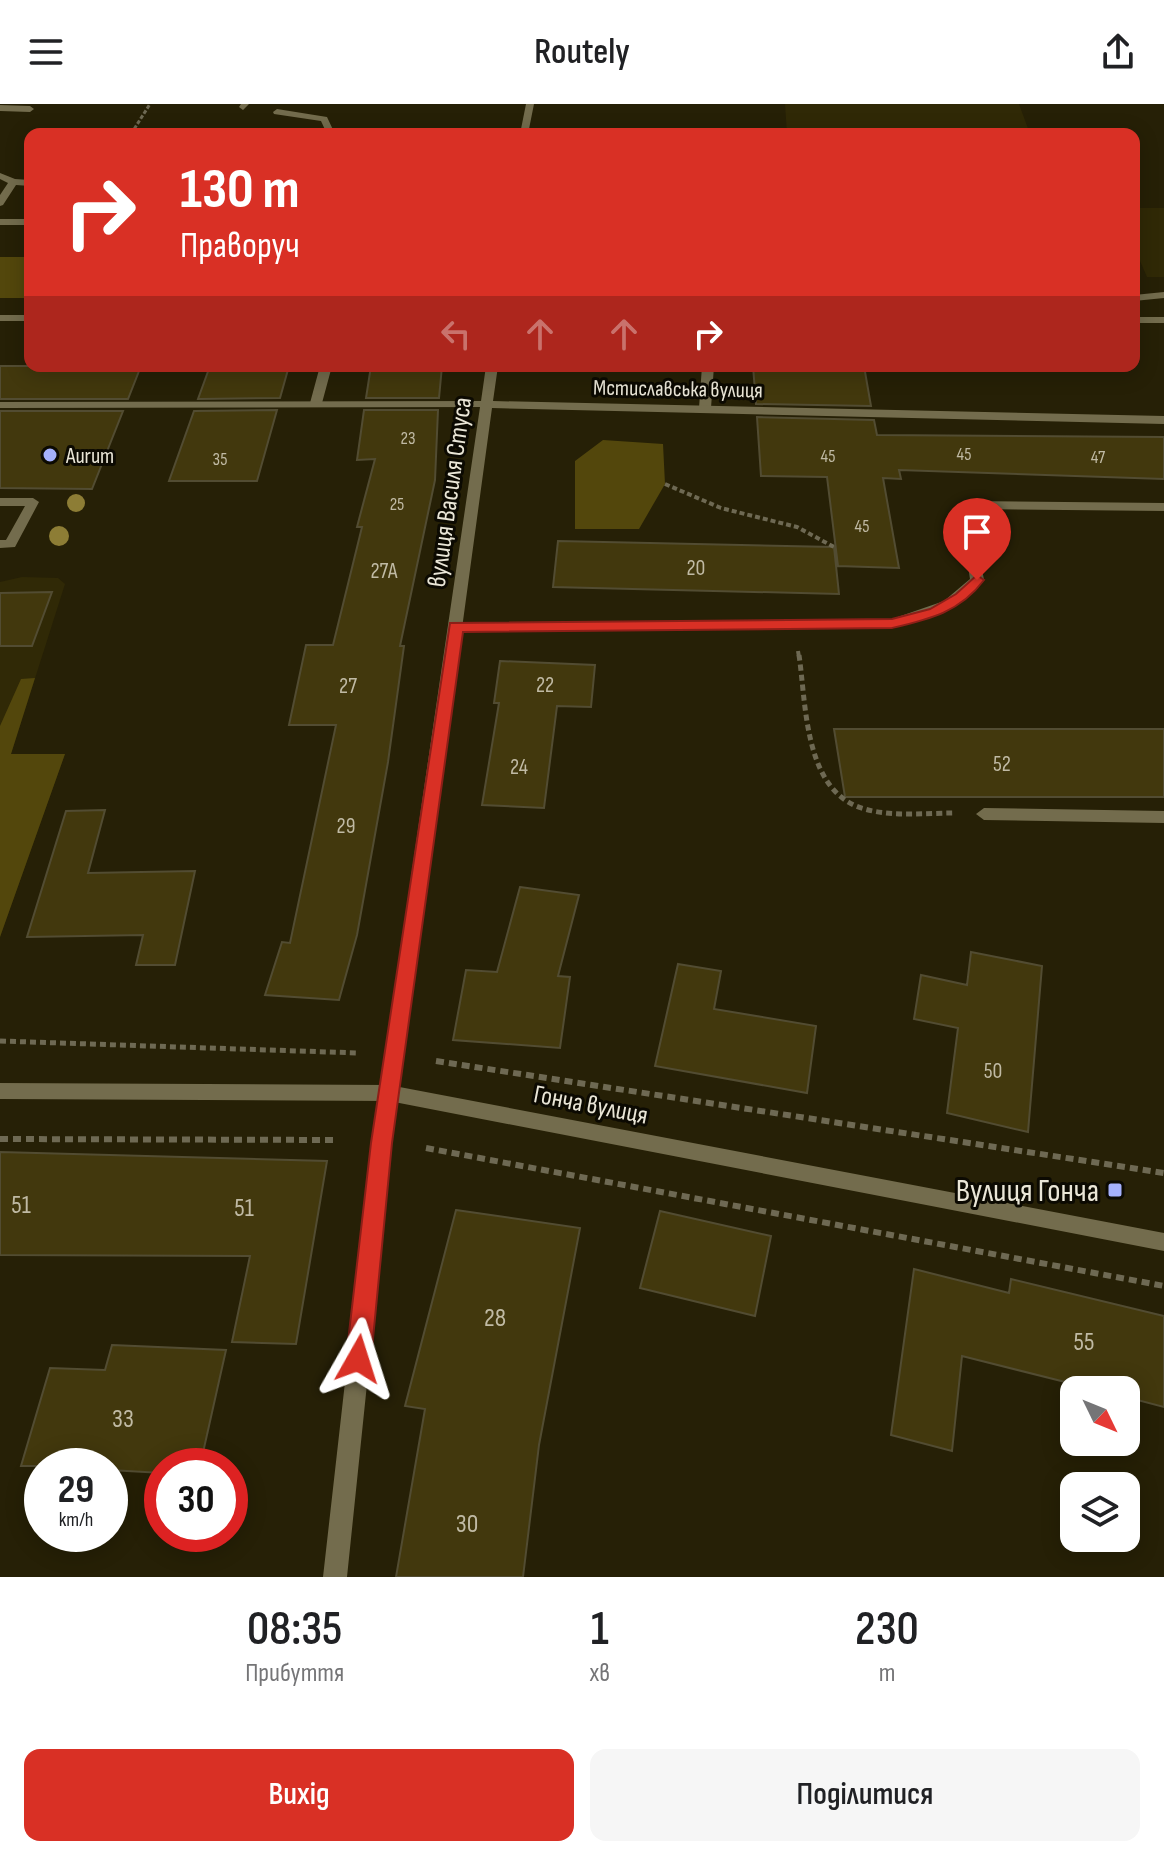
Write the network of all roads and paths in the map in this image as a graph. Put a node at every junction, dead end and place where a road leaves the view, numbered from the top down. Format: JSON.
{"nodes":[{"id":1,"x":150,"y":104,"type":"edge"},
{"id":2,"x":530,"y":104,"type":"edge"},
{"id":3,"x":0,"y":108,"type":"edge"},
{"id":4,"x":30,"y":109,"type":"dead end"},
{"id":5,"x":277,"y":112,"type":"dead end"},
{"id":6,"x":135,"y":128,"type":"edge"},
{"id":7,"x":328,"y":128,"type":"edge"},
{"id":8,"x":525,"y":128,"type":"edge"},
{"id":9,"x":0,"y":176,"type":"edge"},
{"id":10,"x":13,"y":182,"type":"junction"},
{"id":11,"x":24,"y":183,"type":"edge"},
{"id":12,"x":0,"y":203,"type":"edge"},
{"id":13,"x":0,"y":222,"type":"edge"},
{"id":14,"x":24,"y":222,"type":"edge"},
{"id":15,"x":1164,"y":295,"type":"edge"},
{"id":16,"x":1140,"y":297,"type":"edge"},
{"id":17,"x":0,"y":318,"type":"edge"},
{"id":18,"x":24,"y":318,"type":"edge"},
{"id":19,"x":1140,"y":320,"type":"edge"},
{"id":20,"x":1164,"y":320,"type":"edge"},
{"id":21,"x":324,"y":372,"type":"edge"},
{"id":22,"x":492,"y":372,"type":"edge"},
{"id":23,"x":708,"y":372,"type":"edge"},
{"id":24,"x":316,"y":403,"type":"junction"},
{"id":25,"x":489,"y":404,"type":"junction"},
{"id":26,"x":0,"y":405,"type":"edge"},
{"id":27,"x":705,"y":408,"type":"junction"},
{"id":28,"x":1164,"y":420,"type":"edge"},
{"id":29,"x":665,"y":484,"type":"dead end"},
{"id":30,"x":0,"y":502,"type":"edge"},
{"id":31,"x":1164,"y":507,"type":"edge"},
{"id":32,"x":0,"y":544,"type":"edge"},
{"id":33,"x":834,"y":547,"type":"dead end"},
{"id":34,"x":793,"y":624,"type":"junction"},
{"id":35,"x":456,"y":627,"type":"junction"},
{"id":36,"x":984,"y":814,"type":"joint"},
{"id":37,"x":1164,"y":817,"type":"edge"},
{"id":38,"x":0,"y":1041,"type":"edge"},
{"id":39,"x":359,"y":1053,"type":"dead end"},
{"id":40,"x":436,"y":1061,"type":"dead end"},
{"id":41,"x":0,"y":1091,"type":"edge"},
{"id":42,"x":389,"y":1093,"type":"junction"},
{"id":43,"x":0,"y":1139,"type":"edge"},
{"id":44,"x":337,"y":1140,"type":"dead end"},
{"id":45,"x":426,"y":1148,"type":"dead end"},
{"id":46,"x":1164,"y":1173,"type":"edge"},
{"id":47,"x":1164,"y":1242,"type":"edge"},
{"id":48,"x":1164,"y":1286,"type":"edge"},
{"id":49,"x":335,"y":1577,"type":"edge"}],
"edges":[{"from":1,"to":6,"type":"path"},
{"from":2,"to":8,"type":"street"},
{"from":3,"to":4,"type":"street"},
{"from":5,"to":7,"type":"street"},
{"from":9,"to":10,"type":"street"},
{"from":10,"to":11,"type":"street"},
{"from":10,"to":12,"type":"street"},
{"from":13,"to":14,"type":"street"},
{"from":15,"to":16,"type":"street"},
{"from":17,"to":18,"type":"street"},
{"from":19,"to":20,"type":"street"},
{"from":21,"to":24,"type":"street"},
{"from":22,"to":25,"type":"street","name":"вулиця Василя Стуса"},
{"from":23,"to":27,"type":"street"},
{"from":24,"to":25,"type":"street","name":"Мстиславська вулиця"},
{"from":24,"to":26,"type":"street","name":"Мстиславська вулиця"},
{"from":25,"to":27,"type":"street","name":"Мстиславська вулиця"},
{"from":25,"to":35,"type":"street","name":"вулиця Василя Стуса"},
{"from":27,"to":28,"type":"street","name":"Мстиславська вулиця"},
{"from":29,"to":33,"type":"path"},
{"from":30,"to":32,"type":"street"},
{"from":31,"to":34,"type":"street"},
{"from":34,"to":35,"type":"street"},
{"from":34,"to":36,"type":"path"},
{"from":35,"to":42,"type":"street","name":"вулиця Василя Стуса"},
{"from":36,"to":37,"type":"street"},
{"from":38,"to":39,"type":"path"},
{"from":40,"to":46,"type":"path"},
{"from":41,"to":42,"type":"street","name":"Гонча вулиця"},
{"from":42,"to":47,"type":"street","name":"Гонча вулиця"},
{"from":42,"to":49,"type":"street","name":"вулиця Василя Стуса"},
{"from":43,"to":44,"type":"path"},
{"from":45,"to":48,"type":"path"}]}
